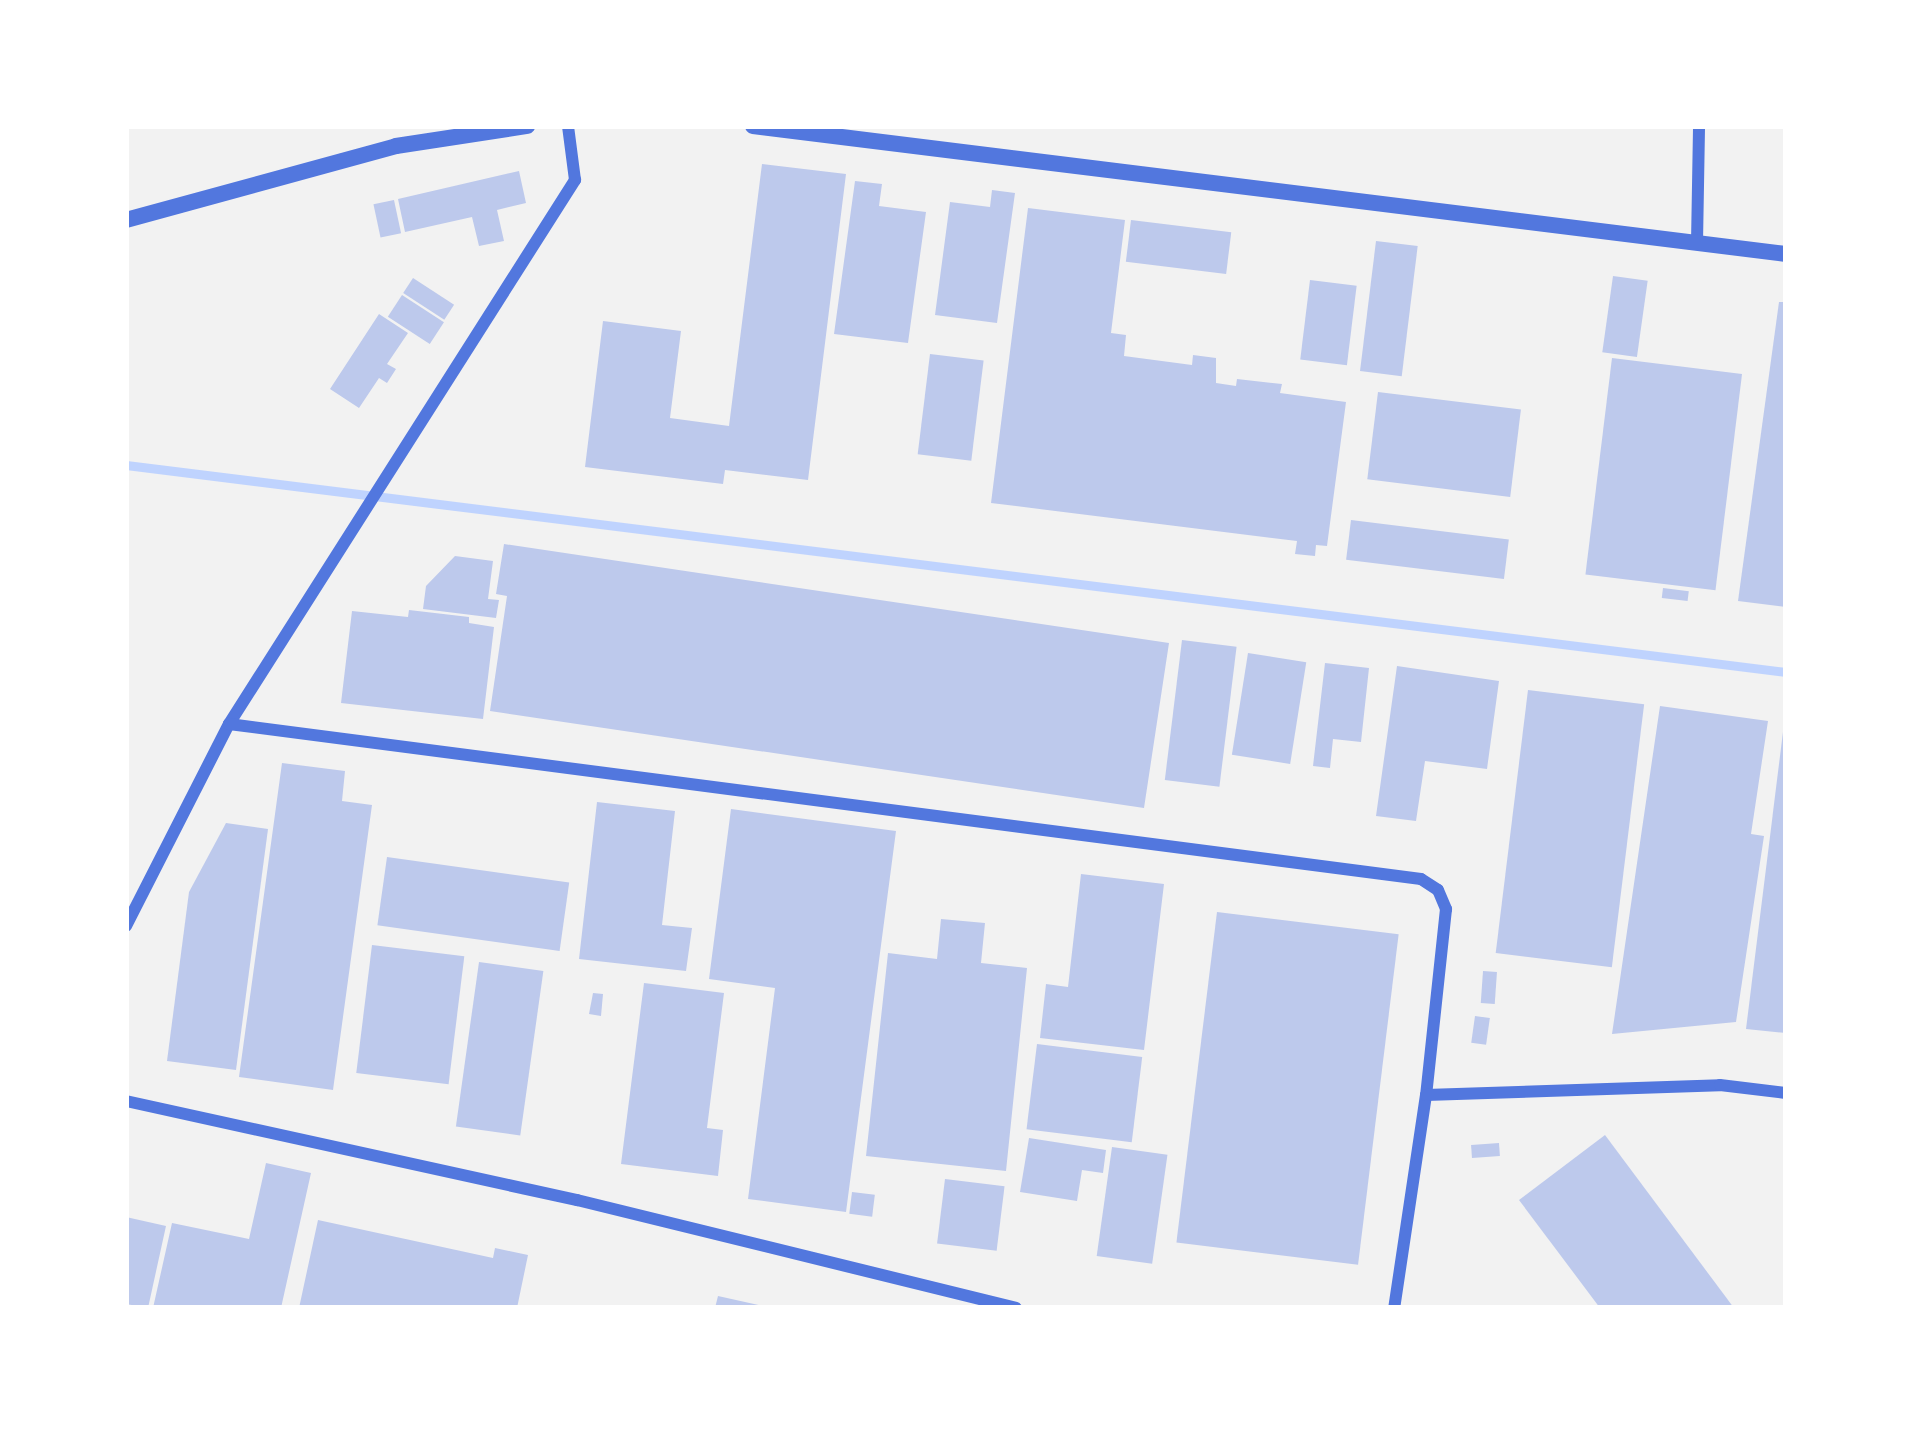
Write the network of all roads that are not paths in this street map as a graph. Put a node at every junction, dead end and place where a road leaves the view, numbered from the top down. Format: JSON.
{"nodes":[{"id":1,"x":527,"y":126,"type":"edge"},
{"id":2,"x":568,"y":126,"type":"edge"},
{"id":3,"x":753,"y":126,"type":"edge"},
{"id":4,"x":1699,"y":126,"type":"edge"},
{"id":5,"x":126,"y":220,"type":"edge"},
{"id":6,"x":1697,"y":243,"type":"junction"},
{"id":7,"x":1786,"y":254,"type":"edge"},
{"id":8,"x":229,"y":724,"type":"junction"},
{"id":9,"x":126,"y":926,"type":"edge"},
{"id":10,"x":1786,"y":1093,"type":"edge"},
{"id":11,"x":1426,"y":1095,"type":"junction"},
{"id":12,"x":126,"y":1101,"type":"edge"},
{"id":13,"x":1016,"y":1308,"type":"edge"},
{"id":14,"x":1394,"y":1308,"type":"edge"}],
"edges":[{"from":1,"to":5,"type":"street"},
{"from":2,"to":8,"type":"street"},
{"from":3,"to":6,"type":"street"},
{"from":4,"to":6,"type":"street"},
{"from":6,"to":7,"type":"street"},
{"from":8,"to":9,"type":"street"},
{"from":8,"to":11,"type":"street"},
{"from":10,"to":11,"type":"street"},
{"from":11,"to":14,"type":"street"},
{"from":12,"to":13,"type":"street"}]}
